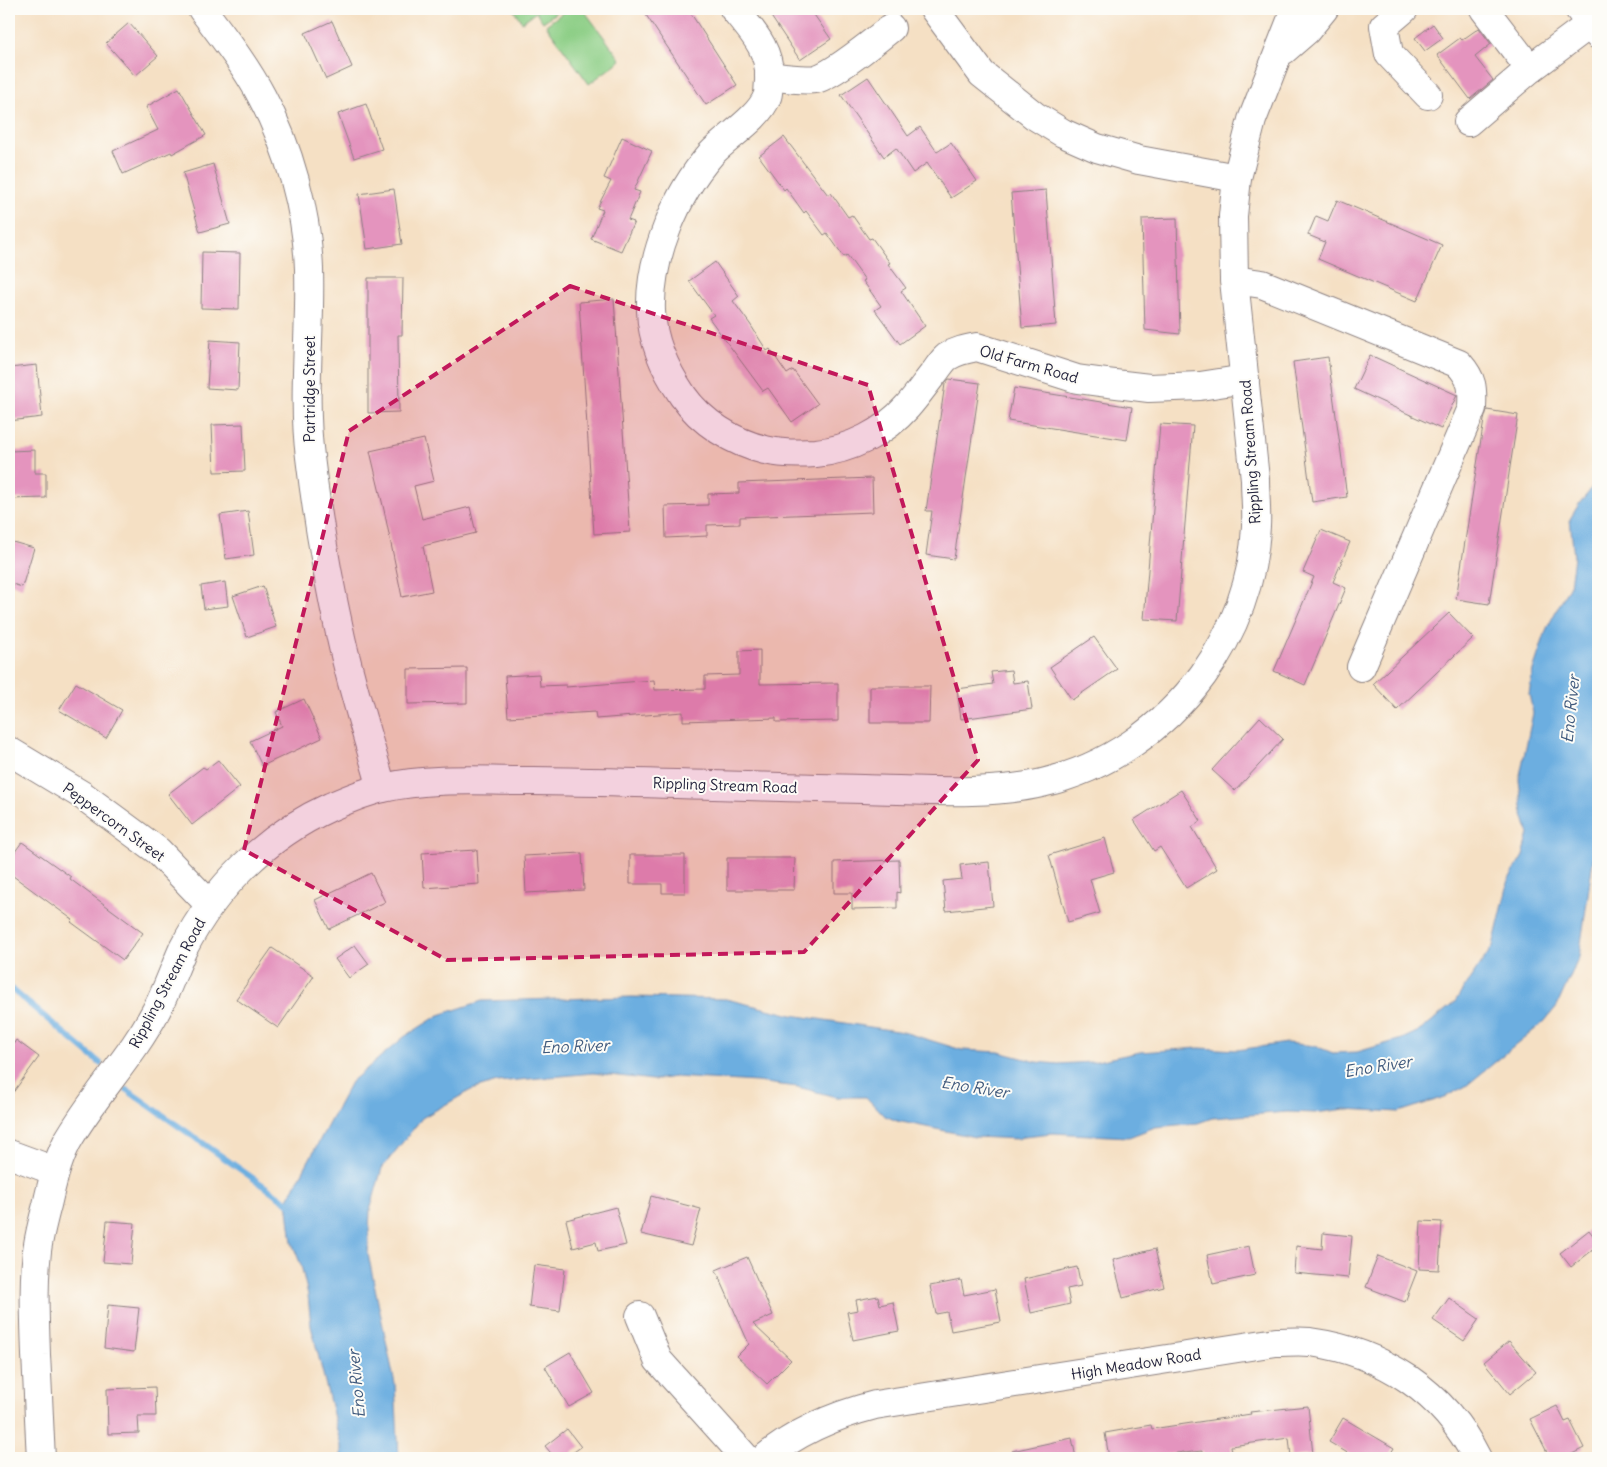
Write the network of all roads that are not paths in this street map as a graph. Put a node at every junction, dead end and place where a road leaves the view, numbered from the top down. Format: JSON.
{"nodes":[{"id":1,"x":202,"y":9,"type":"edge"},
{"id":2,"x":734,"y":9,"type":"edge"},
{"id":3,"x":934,"y":9,"type":"edge"},
{"id":4,"x":1484,"y":9,"type":"edge"},
{"id":5,"x":1315,"y":10,"type":"edge"},
{"id":6,"x":1385,"y":14,"type":"edge"},
{"id":7,"x":1589,"y":23,"type":"edge"},
{"id":8,"x":890,"y":28,"type":"dead end"},
{"id":9,"x":1530,"y":69,"type":"junction"},
{"id":10,"x":769,"y":76,"type":"junction"},
{"id":11,"x":1428,"y":95,"type":"dead end"},
{"id":12,"x":1468,"y":122,"type":"dead end"},
{"id":13,"x":1238,"y":178,"type":"junction"},
{"id":14,"x":1234,"y":280,"type":"junction"},
{"id":15,"x":1245,"y":379,"type":"junction"},
{"id":16,"x":1361,"y":667,"type":"dead end"},
{"id":17,"x":9,"y":751,"type":"edge"},
{"id":18,"x":382,"y":788,"type":"junction"},
{"id":19,"x":210,"y":906,"type":"junction"},
{"id":20,"x":9,"y":1154,"type":"edge"},
{"id":21,"x":55,"y":1171,"type":"junction"},
{"id":22,"x":640,"y":1316,"type":"dead end"},
{"id":23,"x":41,"y":1458,"type":"edge"},
{"id":24,"x":746,"y":1458,"type":"edge"},
{"id":25,"x":765,"y":1458,"type":"edge"},
{"id":26,"x":1477,"y":1458,"type":"edge"}],
"edges":[{"from":1,"to":18,"type":"street","name":"Partridge Street"},
{"from":2,"to":10,"type":"street","name":"Old Farm Road"},
{"from":3,"to":13,"type":"street"},
{"from":4,"to":9,"type":"street"},
{"from":5,"to":13,"type":"street","name":"Rippling Stream Road"},
{"from":6,"to":11,"type":"street"},
{"from":7,"to":9,"type":"street"},
{"from":8,"to":10,"type":"street"},
{"from":9,"to":12,"type":"street"},
{"from":10,"to":15,"type":"street","name":"Old Farm Road"},
{"from":13,"to":14,"type":"street","name":"Rippling Stream Road"},
{"from":14,"to":15,"type":"street","name":"Rippling Stream Road"},
{"from":14,"to":16,"type":"street"},
{"from":15,"to":18,"type":"street","name":"Rippling Stream Road"},
{"from":17,"to":19,"type":"street","name":"Peppercorn Street"},
{"from":18,"to":19,"type":"street","name":"Rippling Stream Road"},
{"from":19,"to":21,"type":"street","name":"Rippling Stream Road"},
{"from":20,"to":21,"type":"street"},
{"from":21,"to":23,"type":"street","name":"Rippling Stream Road"},
{"from":22,"to":24,"type":"street"},
{"from":25,"to":26,"type":"street","name":"High Meadow Road"}]}
